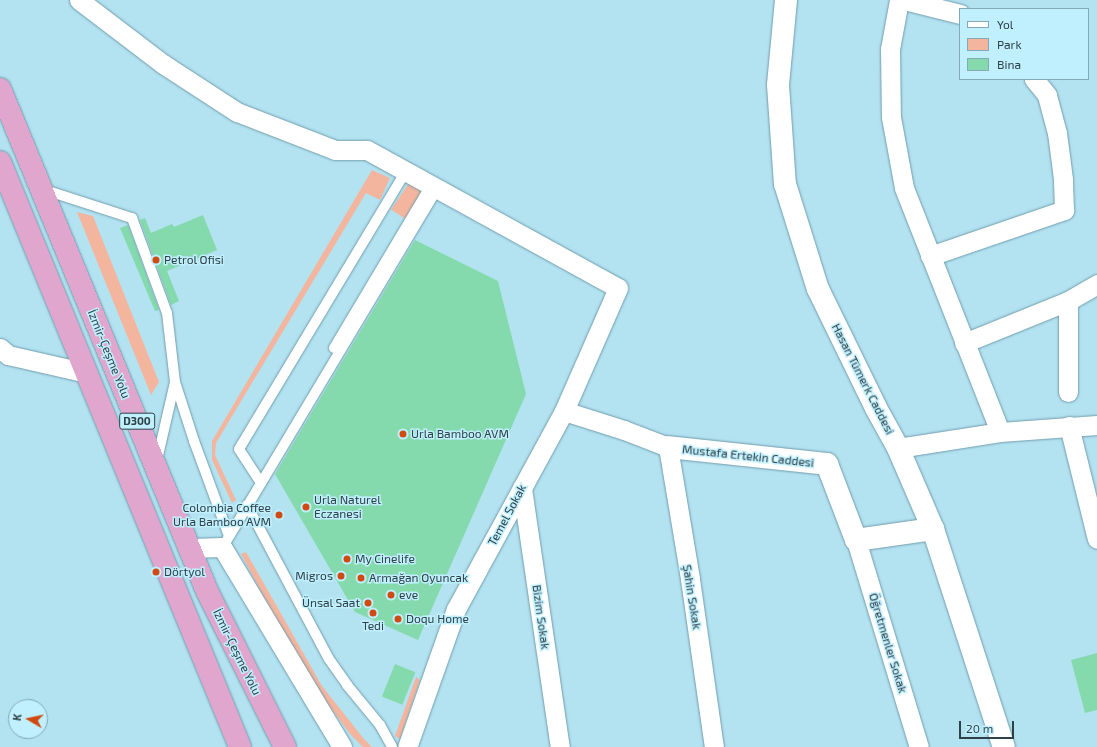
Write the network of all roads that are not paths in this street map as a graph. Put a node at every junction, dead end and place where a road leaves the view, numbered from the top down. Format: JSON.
{"nodes":[{"id":1,"x":79,"y":0,"type":"edge"},
{"id":2,"x":786,"y":0,"type":"edge"},
{"id":3,"x":900,"y":0,"type":"edge"},
{"id":4,"x":904,"y":0,"type":"edge"},
{"id":5,"x":959,"y":14,"type":"edge"},
{"id":6,"x":1035,"y":80,"type":"edge"},
{"id":7,"x":0,"y":89,"type":"edge"},
{"id":8,"x":0,"y":162,"type":"edge"},
{"id":9,"x":406,"y":171,"type":"junction"},
{"id":10,"x":434,"y":187,"type":"junction"},
{"id":11,"x":41,"y":189,"type":"junction"},
{"id":12,"x":930,"y":256,"type":"junction"},
{"id":13,"x":1097,"y":284,"type":"edge"},
{"id":14,"x":1068,"y":301,"type":"junction"},
{"id":15,"x":964,"y":343,"type":"junction"},
{"id":16,"x":0,"y":348,"type":"edge"},
{"id":17,"x":87,"y":373,"type":"junction"},
{"id":18,"x":175,"y":382,"type":"junction"},
{"id":19,"x":1068,"y":392,"type":"dead end"},
{"id":20,"x":564,"y":411,"type":"junction"},
{"id":21,"x":1097,"y":425,"type":"edge"},
{"id":22,"x":1068,"y":426,"type":"junction"},
{"id":23,"x":1000,"y":432,"type":"junction"},
{"id":24,"x":668,"y":447,"type":"junction"},
{"id":25,"x":898,"y":448,"type":"junction"},
{"id":26,"x":155,"y":465,"type":"junction"},
{"id":27,"x":259,"y":480,"type":"junction"},
{"id":28,"x":522,"y":488,"type":"junction"},
{"id":29,"x":248,"y":505,"type":"junction"},
{"id":30,"x":933,"y":529,"type":"junction"},
{"id":31,"x":1097,"y":539,"type":"edge"},
{"id":32,"x":856,"y":540,"type":"junction"},
{"id":33,"x":226,"y":542,"type":"junction"},
{"id":34,"x":190,"y":548,"type":"junction"},
{"id":35,"x":240,"y":747,"type":"edge"},
{"id":36,"x":285,"y":747,"type":"edge"},
{"id":37,"x":342,"y":747,"type":"edge"},
{"id":38,"x":392,"y":747,"type":"edge"},
{"id":39,"x":407,"y":747,"type":"edge"},
{"id":40,"x":560,"y":747,"type":"edge"},
{"id":41,"x":714,"y":747,"type":"edge"},
{"id":42,"x":919,"y":747,"type":"edge"},
{"id":43,"x":1004,"y":747,"type":"edge"}],
"edges":[{"from":1,"to":9,"type":"street"},
{"from":2,"to":25,"type":"street","name":"Hasan Tümerk Caddesi"},
{"from":3,"to":12,"type":"street"},
{"from":4,"to":5,"type":"street"},
{"from":6,"to":12,"type":"street"},
{"from":7,"to":11,"type":"highway","name":"İzmir-Çeşme Yolu","number":"D300"},
{"from":8,"to":17,"type":"highway","number":"D300"},
{"from":9,"to":10,"type":"street"},
{"from":9,"to":27,"type":"lane"},
{"from":10,"to":20,"type":"street","name":"Temel Sokak"},
{"from":10,"to":27,"type":"lane"},
{"from":11,"to":18,"type":"lane"},
{"from":11,"to":26,"type":"highway","name":"İzmir-Çeşme Yolu","number":"D300"},
{"from":12,"to":15,"type":"street"},
{"from":13,"to":14,"type":"street"},
{"from":14,"to":15,"type":"street"},
{"from":14,"to":19,"type":"street"},
{"from":15,"to":23,"type":"street"},
{"from":16,"to":17,"type":"street"},
{"from":17,"to":35,"type":"highway","number":"D300"},
{"from":18,"to":26,"type":"lane"},
{"from":18,"to":33,"type":"lane"},
{"from":20,"to":24,"type":"street","name":"Mustafa Ertekin Caddesi"},
{"from":20,"to":28,"type":"street","name":"Temel Sokak"},
{"from":21,"to":22,"type":"street"},
{"from":22,"to":23,"type":"street"},
{"from":22,"to":31,"type":"street"},
{"from":23,"to":25,"type":"street"},
{"from":24,"to":32,"type":"street","name":"Mustafa Ertekin Caddesi"},
{"from":24,"to":41,"type":"street","name":"Şahin Sokak"},
{"from":25,"to":30,"type":"street","name":"Hasan Tümerk Caddesi"},
{"from":26,"to":34,"type":"highway","name":"İzmir-Çeşme Yolu","number":"D300"},
{"from":27,"to":29,"type":"lane"},
{"from":28,"to":39,"type":"street","name":"Temel Sokak"},
{"from":28,"to":40,"type":"street","name":"Bizim Sokak"},
{"from":29,"to":33,"type":"lane"},
{"from":29,"to":38,"type":"lane"},
{"from":30,"to":32,"type":"street"},
{"from":30,"to":43,"type":"street","name":"Hasan Tümerk Caddesi"},
{"from":32,"to":42,"type":"street","name":"Öğretmenler Sokak"},
{"from":33,"to":34,"type":"street"},
{"from":33,"to":37,"type":"street"},
{"from":34,"to":36,"type":"highway","name":"İzmir-Çeşme Yolu","number":"D300"}]}
